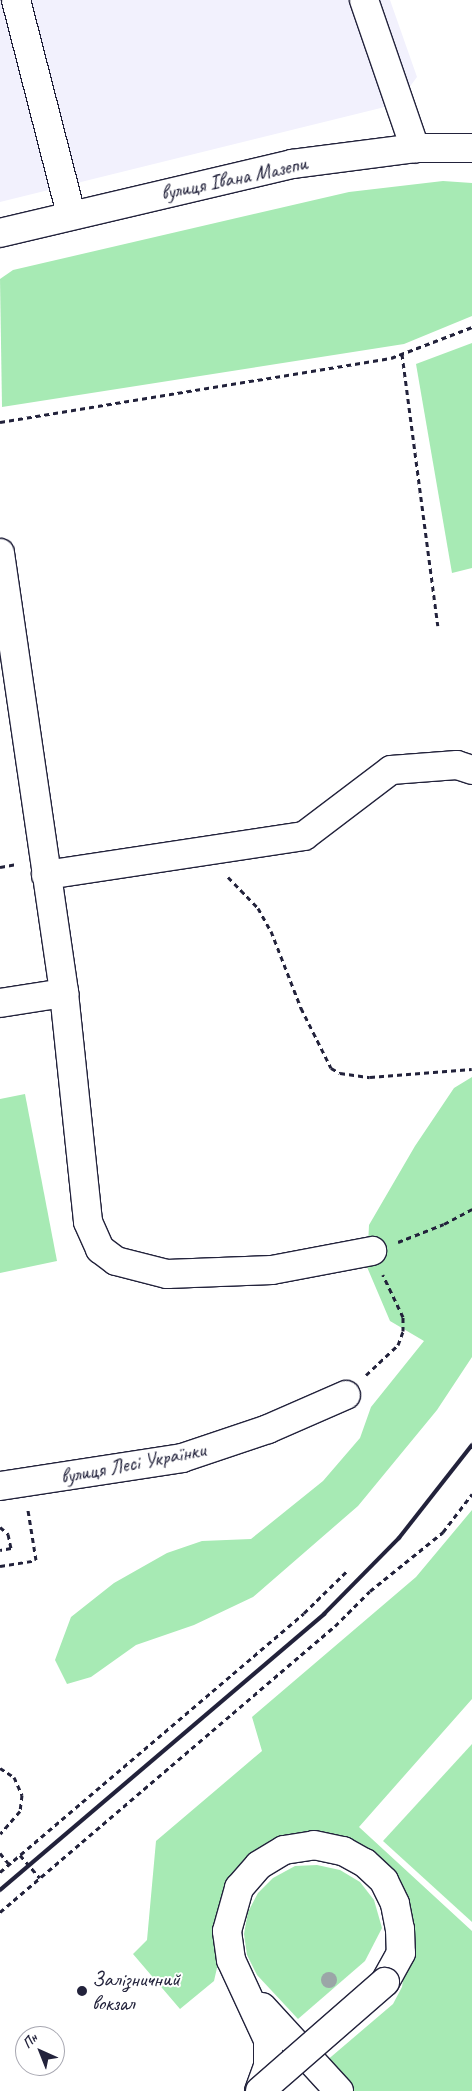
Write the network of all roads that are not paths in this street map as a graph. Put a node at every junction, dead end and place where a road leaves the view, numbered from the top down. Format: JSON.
{"nodes":[{"id":1,"x":16,"y":0,"type":"edge"},
{"id":2,"x":364,"y":0,"type":"edge"},
{"id":3,"x":415,"y":148,"type":"junction"},
{"id":4,"x":472,"y":148,"type":"edge"},
{"id":5,"x":71,"y":214,"type":"junction"},
{"id":6,"x":0,"y":233,"type":"edge"},
{"id":7,"x":0,"y":553,"type":"edge"},
{"id":8,"x":472,"y":770,"type":"edge"},
{"id":9,"x":46,"y":875,"type":"junction"},
{"id":10,"x":64,"y":993,"type":"junction"},
{"id":11,"x":0,"y":1002,"type":"edge"},
{"id":12,"x":372,"y":1251,"type":"road end"},
{"id":13,"x":346,"y":1395,"type":"road end"},
{"id":14,"x":12,"y":1484,"type":"edge"},
{"id":15,"x":244,"y":1988,"type":"junction"},
{"id":16,"x":259,"y":2091,"type":"edge"},
{"id":17,"x":339,"y":2091,"type":"edge"}],
"edges":[{"from":1,"to":5,"type":"street"},
{"from":2,"to":3,"type":"street"},
{"from":3,"to":4,"type":"street","name":"вулиця Івана Мазепи"},
{"from":3,"to":5,"type":"street","name":"вулиця Івана Мазепи"},
{"from":5,"to":6,"type":"street","name":"вулиця Івана Мазепи"},
{"from":7,"to":9,"type":"street"},
{"from":8,"to":9,"type":"street"},
{"from":9,"to":10,"type":"street"},
{"from":10,"to":11,"type":"street"},
{"from":10,"to":12,"type":"street"},
{"from":13,"to":14,"type":"street","name":"вулиця Лесі Українки"},
{"from":15,"to":16,"type":"street"},
{"from":15,"to":16,"type":"street","bridge":true},
{"from":15,"to":17,"type":"street"}]}
